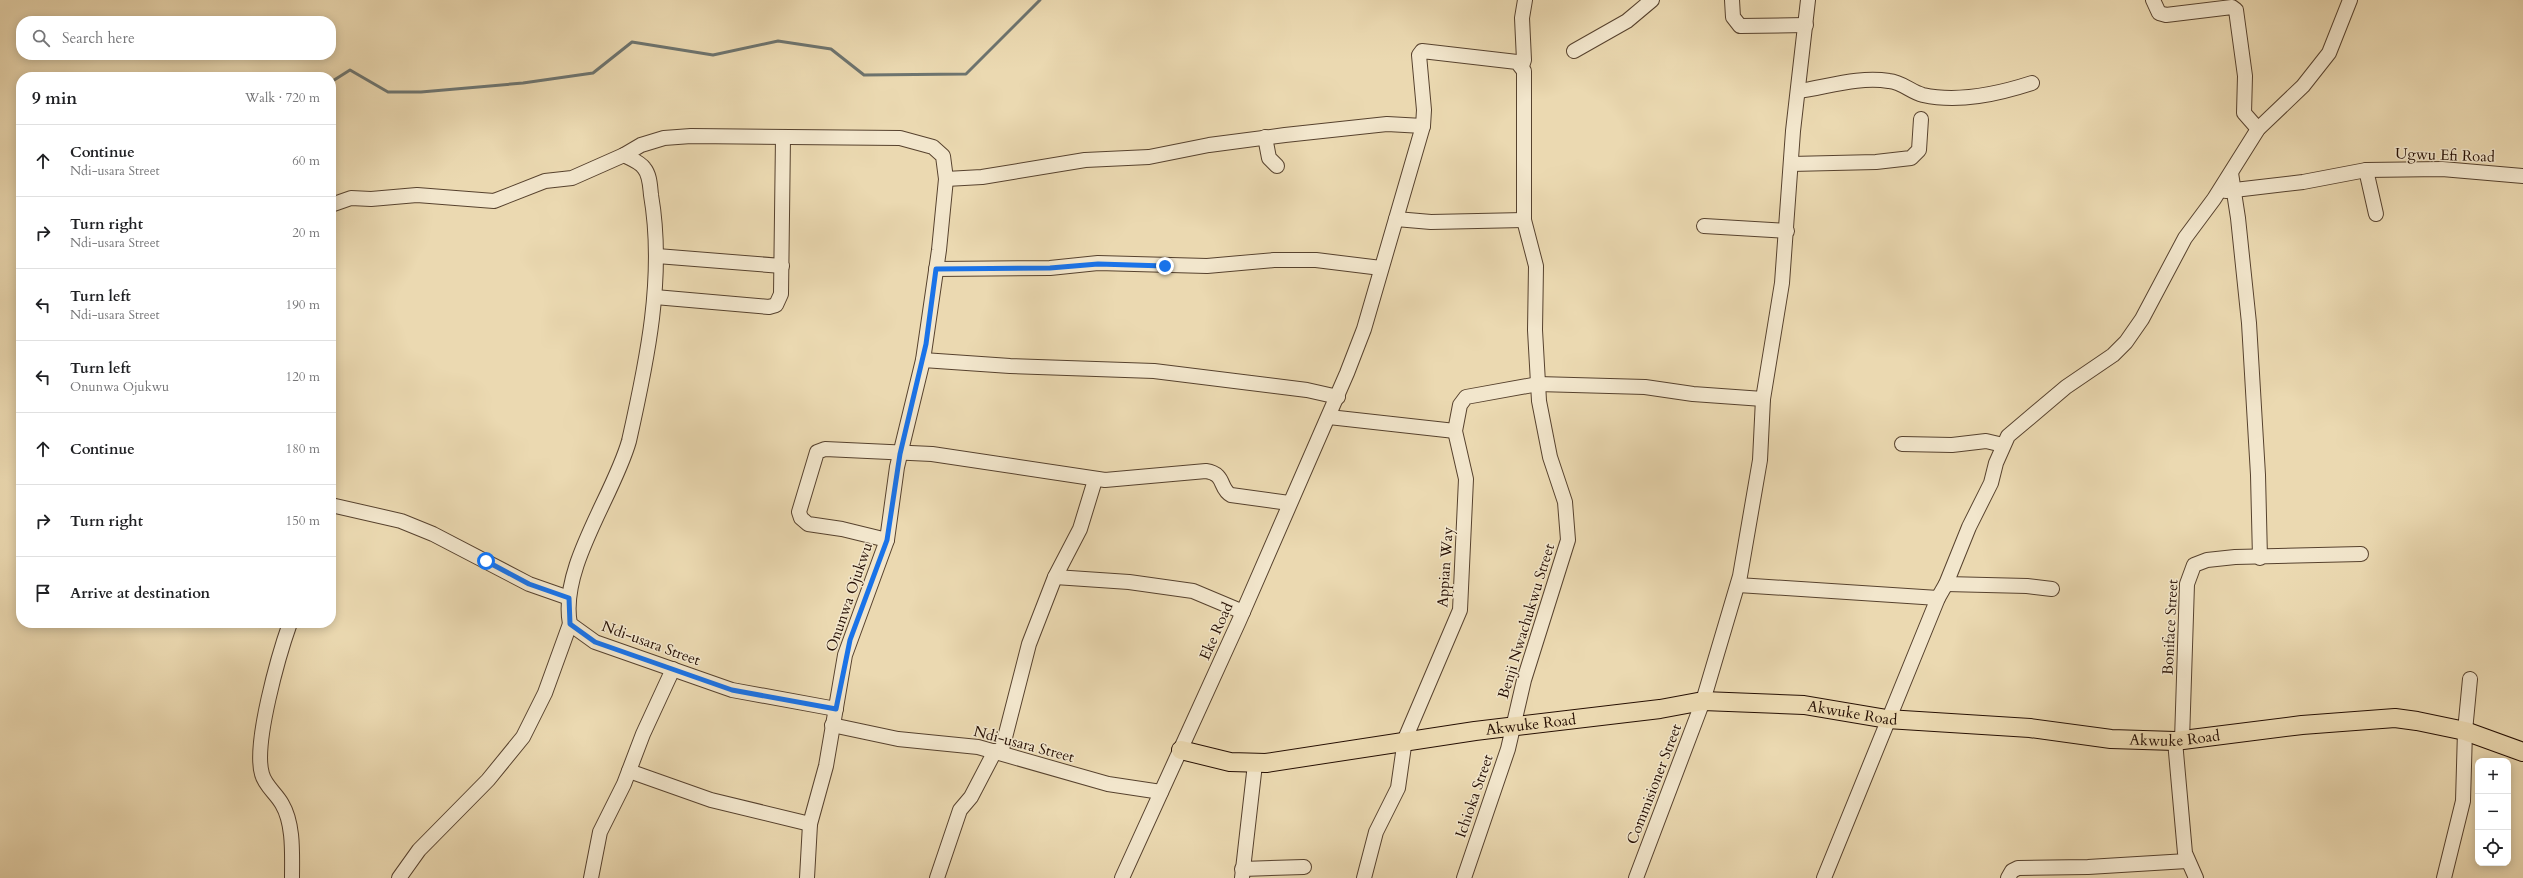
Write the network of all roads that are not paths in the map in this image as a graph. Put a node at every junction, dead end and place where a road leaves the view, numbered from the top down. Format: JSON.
{"nodes":[{"id":1,"x":1525,"y":0,"type":"edge"},
{"id":2,"x":1652,"y":0,"type":"edge"},
{"id":3,"x":1732,"y":0,"type":"edge"},
{"id":4,"x":1808,"y":0,"type":"edge"},
{"id":5,"x":2154,"y":0,"type":"edge"},
{"id":6,"x":2350,"y":0,"type":"edge"},
{"id":7,"x":1806,"y":25,"type":"junction"},
{"id":8,"x":1574,"y":51,"type":"dead end"},
{"id":9,"x":1522,"y":66,"type":"junction"},
{"id":10,"x":2032,"y":84,"type":"dead end"},
{"id":11,"x":1798,"y":91,"type":"junction"},
{"id":12,"x":1922,"y":119,"type":"dead end"},
{"id":13,"x":1423,"y":126,"type":"junction"},
{"id":14,"x":2258,"y":129,"type":"junction"},
{"id":15,"x":783,"y":137,"type":"junction"},
{"id":16,"x":1265,"y":137,"type":"junction"},
{"id":17,"x":624,"y":155,"type":"junction"},
{"id":18,"x":1791,"y":164,"type":"junction"},
{"id":19,"x":1277,"y":166,"type":"dead end"},
{"id":20,"x":2366,"y":170,"type":"junction"},
{"id":21,"x":2231,"y":173,"type":"junction"},
{"id":22,"x":2523,"y":176,"type":"edge"},
{"id":23,"x":946,"y":179,"type":"junction"},
{"id":24,"x":2220,"y":189,"type":"junction"},
{"id":25,"x":2235,"y":191,"type":"junction"},
{"id":26,"x":336,"y":203,"type":"edge"},
{"id":27,"x":2376,"y":214,"type":"dead end"},
{"id":28,"x":1396,"y":219,"type":"junction"},
{"id":29,"x":1524,"y":220,"type":"junction"},
{"id":30,"x":1704,"y":226,"type":"dead end"},
{"id":31,"x":1787,"y":231,"type":"junction"},
{"id":32,"x":657,"y":256,"type":"junction"},
{"id":33,"x":782,"y":266,"type":"junction"},
{"id":34,"x":1381,"y":268,"type":"junction"},
{"id":35,"x":936,"y":269,"type":"junction"},
{"id":36,"x":655,"y":297,"type":"junction"},
{"id":37,"x":923,"y":360,"type":"junction"},
{"id":38,"x":1538,"y":384,"type":"junction"},
{"id":39,"x":1338,"y":397,"type":"junction"},
{"id":40,"x":1763,"y":399,"type":"junction"},
{"id":41,"x":1329,"y":417,"type":"junction"},
{"id":42,"x":1455,"y":431,"type":"junction"},
{"id":43,"x":1902,"y":444,"type":"dead end"},
{"id":44,"x":2003,"y":445,"type":"junction"},
{"id":45,"x":900,"y":454,"type":"junction"},
{"id":46,"x":1095,"y":480,"type":"junction"},
{"id":47,"x":1290,"y":503,"type":"junction"},
{"id":48,"x":336,"y":506,"type":"edge"},
{"id":49,"x":887,"y":540,"type":"junction"},
{"id":50,"x":2361,"y":554,"type":"dead end"},
{"id":51,"x":2260,"y":558,"type":"junction"},
{"id":52,"x":1055,"y":577,"type":"junction"},
{"id":53,"x":1946,"y":584,"type":"junction"},
{"id":54,"x":1738,"y":585,"type":"junction"},
{"id":55,"x":2052,"y":589,"type":"dead end"},
{"id":56,"x":569,"y":598,"type":"junction"},
{"id":57,"x":1938,"y":598,"type":"junction"},
{"id":58,"x":1242,"y":612,"type":"junction"},
{"id":59,"x":570,"y":624,"type":"junction"},
{"id":60,"x":288,"y":628,"type":"edge"},
{"id":61,"x":673,"y":669,"type":"junction"},
{"id":62,"x":2470,"y":679,"type":"dead end"},
{"id":63,"x":1703,"y":701,"type":"junction"},
{"id":64,"x":836,"y":709,"type":"junction"},
{"id":65,"x":1887,"y":719,"type":"junction"},
{"id":66,"x":832,"y":725,"type":"junction"},
{"id":67,"x":1515,"y":725,"type":"junction"},
{"id":68,"x":2465,"y":731,"type":"junction"},
{"id":69,"x":2178,"y":741,"type":"junction"},
{"id":70,"x":1404,"y":743,"type":"junction"},
{"id":71,"x":1181,"y":750,"type":"junction"},
{"id":72,"x":998,"y":752,"type":"junction"},
{"id":73,"x":2523,"y":752,"type":"edge"},
{"id":74,"x":1255,"y":764,"type":"junction"},
{"id":75,"x":629,"y":772,"type":"junction"},
{"id":76,"x":1161,"y":792,"type":"junction"},
{"id":77,"x":810,"y":824,"type":"junction"},
{"id":78,"x":2187,"y":861,"type":"junction"},
{"id":79,"x":1304,"y":866,"type":"dead end"},
{"id":80,"x":1242,"y":874,"type":"edge"},
{"id":81,"x":292,"y":878,"type":"edge"},
{"id":82,"x":398,"y":878,"type":"edge"},
{"id":83,"x":591,"y":878,"type":"edge"},
{"id":84,"x":807,"y":878,"type":"edge"},
{"id":85,"x":937,"y":878,"type":"edge"},
{"id":86,"x":1122,"y":878,"type":"edge"},
{"id":87,"x":1364,"y":878,"type":"edge"},
{"id":88,"x":1464,"y":878,"type":"edge"},
{"id":89,"x":1636,"y":878,"type":"edge"},
{"id":90,"x":1824,"y":878,"type":"edge"},
{"id":91,"x":2008,"y":878,"type":"edge"},
{"id":92,"x":2196,"y":878,"type":"edge"},
{"id":93,"x":2444,"y":878,"type":"edge"}],
"edges":[{"from":1,"to":9,"type":"street","name":"Benji Nwachukwu Street"},
{"from":2,"to":8,"type":"street"},
{"from":3,"to":7,"type":"street"},
{"from":4,"to":7,"type":"street","name":"Commisioner Street"},
{"from":5,"to":14,"type":"street"},
{"from":6,"to":14,"type":"street"},
{"from":7,"to":11,"type":"street","name":"Commisioner Street"},
{"from":9,"to":13,"type":"street","name":"Eke Road"},
{"from":9,"to":29,"type":"street","name":"Benji Nwachukwu Street"},
{"from":10,"to":11,"type":"street"},
{"from":11,"to":18,"type":"street","name":"Commisioner Street"},
{"from":12,"to":18,"type":"street"},
{"from":13,"to":16,"type":"street"},
{"from":13,"to":28,"type":"street","name":"Eke Road"},
{"from":14,"to":21,"type":"street"},
{"from":15,"to":17,"type":"street","name":"Onunwa Ojukwu"},
{"from":15,"to":23,"type":"street","name":"Onunwa Ojukwu"},
{"from":15,"to":33,"type":"street"},
{"from":16,"to":19,"type":"street"},
{"from":16,"to":23,"type":"street"},
{"from":17,"to":26,"type":"street","name":"Onunwa Ojukwu"},
{"from":17,"to":32,"type":"street"},
{"from":18,"to":31,"type":"street","name":"Commisioner Street"},
{"from":20,"to":22,"type":"street","name":"Ugwu Efi Road"},
{"from":20,"to":25,"type":"street","name":"Ugwu Efi Road"},
{"from":20,"to":27,"type":"street"},
{"from":21,"to":24,"type":"street"},
{"from":21,"to":25,"type":"street"},
{"from":23,"to":35,"type":"street","name":"Onunwa Ojukwu"},
{"from":24,"to":25,"type":"street","name":"Ugwu Efi Road"},
{"from":24,"to":44,"type":"street"},
{"from":25,"to":51,"type":"street"},
{"from":28,"to":29,"type":"street"},
{"from":28,"to":34,"type":"street","name":"Eke Road"},
{"from":29,"to":38,"type":"street","name":"Benji Nwachukwu Street"},
{"from":30,"to":31,"type":"street"},
{"from":31,"to":40,"type":"street","name":"Commisioner Street"},
{"from":32,"to":33,"type":"street"},
{"from":32,"to":36,"type":"street"},
{"from":33,"to":36,"type":"street"},
{"from":34,"to":35,"type":"street"},
{"from":34,"to":39,"type":"street","name":"Eke Road"},
{"from":35,"to":37,"type":"street","name":"Onunwa Ojukwu"},
{"from":36,"to":56,"type":"street"},
{"from":37,"to":39,"type":"street"},
{"from":37,"to":45,"type":"street","name":"Onunwa Ojukwu"},
{"from":38,"to":40,"type":"street"},
{"from":38,"to":42,"type":"street"},
{"from":38,"to":67,"type":"street","name":"Benji Nwachukwu Street"},
{"from":39,"to":41,"type":"street","name":"Eke Road"},
{"from":40,"to":54,"type":"street","name":"Commisioner Street"},
{"from":41,"to":42,"type":"street"},
{"from":41,"to":47,"type":"street","name":"Eke Road"},
{"from":42,"to":70,"type":"street","name":"Appian Way"},
{"from":43,"to":44,"type":"street"},
{"from":44,"to":53,"type":"street"},
{"from":45,"to":46,"type":"street"},
{"from":45,"to":49,"type":"street","name":"Onunwa Ojukwu"},
{"from":45,"to":49,"type":"street"},
{"from":46,"to":47,"type":"street"},
{"from":46,"to":52,"type":"street"},
{"from":47,"to":58,"type":"street","name":"Eke Road"},
{"from":48,"to":56,"type":"street"},
{"from":49,"to":64,"type":"street","name":"Onunwa Ojukwu"},
{"from":50,"to":51,"type":"street","name":"Boniface Street"},
{"from":51,"to":69,"type":"street","name":"Boniface Street"},
{"from":52,"to":58,"type":"street"},
{"from":52,"to":72,"type":"street"},
{"from":53,"to":55,"type":"street"},
{"from":53,"to":57,"type":"street"},
{"from":54,"to":57,"type":"street"},
{"from":54,"to":63,"type":"street","name":"Commisioner Street"},
{"from":56,"to":59,"type":"street"},
{"from":57,"to":65,"type":"street"},
{"from":58,"to":71,"type":"street","name":"Eke Road"},
{"from":59,"to":61,"type":"street","name":"Ndi-usara Street"},
{"from":59,"to":82,"type":"street"},
{"from":60,"to":81,"type":"street"},
{"from":61,"to":64,"type":"street","name":"Ndi-usara Street"},
{"from":61,"to":75,"type":"street"},
{"from":62,"to":68,"type":"street"},
{"from":63,"to":65,"type":"main road","name":"Akwuke Road"},
{"from":63,"to":67,"type":"main road","name":"Akwuke Road"},
{"from":63,"to":89,"type":"street","name":"Commisioner Street"},
{"from":64,"to":66,"type":"street","name":"Onunwa Ojukwu"},
{"from":65,"to":69,"type":"main road","name":"Akwuke Road"},
{"from":65,"to":90,"type":"street"},
{"from":66,"to":72,"type":"street","name":"Ndi-usara Street"},
{"from":66,"to":77,"type":"street","name":"Onunwa Ojukwu"},
{"from":67,"to":70,"type":"main road","name":"Akwuke Road"},
{"from":67,"to":88,"type":"street","name":"Ichioka Street"},
{"from":68,"to":69,"type":"main road","name":"Akwuke Road"},
{"from":68,"to":73,"type":"main road","name":"Akwuke Road"},
{"from":68,"to":93,"type":"street"},
{"from":69,"to":78,"type":"street","name":"Boniface Street"},
{"from":70,"to":74,"type":"main road","name":"Akwuke Road"},
{"from":70,"to":87,"type":"street","name":"Appian Way"},
{"from":71,"to":74,"type":"main road","name":"Akwuke Road"},
{"from":71,"to":76,"type":"street","name":"Eke Road"},
{"from":72,"to":76,"type":"street","name":"Ndi-usara Street"},
{"from":72,"to":85,"type":"street"},
{"from":74,"to":80,"type":"street"},
{"from":75,"to":77,"type":"street"},
{"from":75,"to":83,"type":"street"},
{"from":76,"to":86,"type":"street","name":"Eke Road"},
{"from":77,"to":84,"type":"street","name":"Onunwa Ojukwu"},
{"from":78,"to":91,"type":"street"},
{"from":78,"to":92,"type":"street","name":"Boniface Street"},
{"from":79,"to":80,"type":"street"}]}
